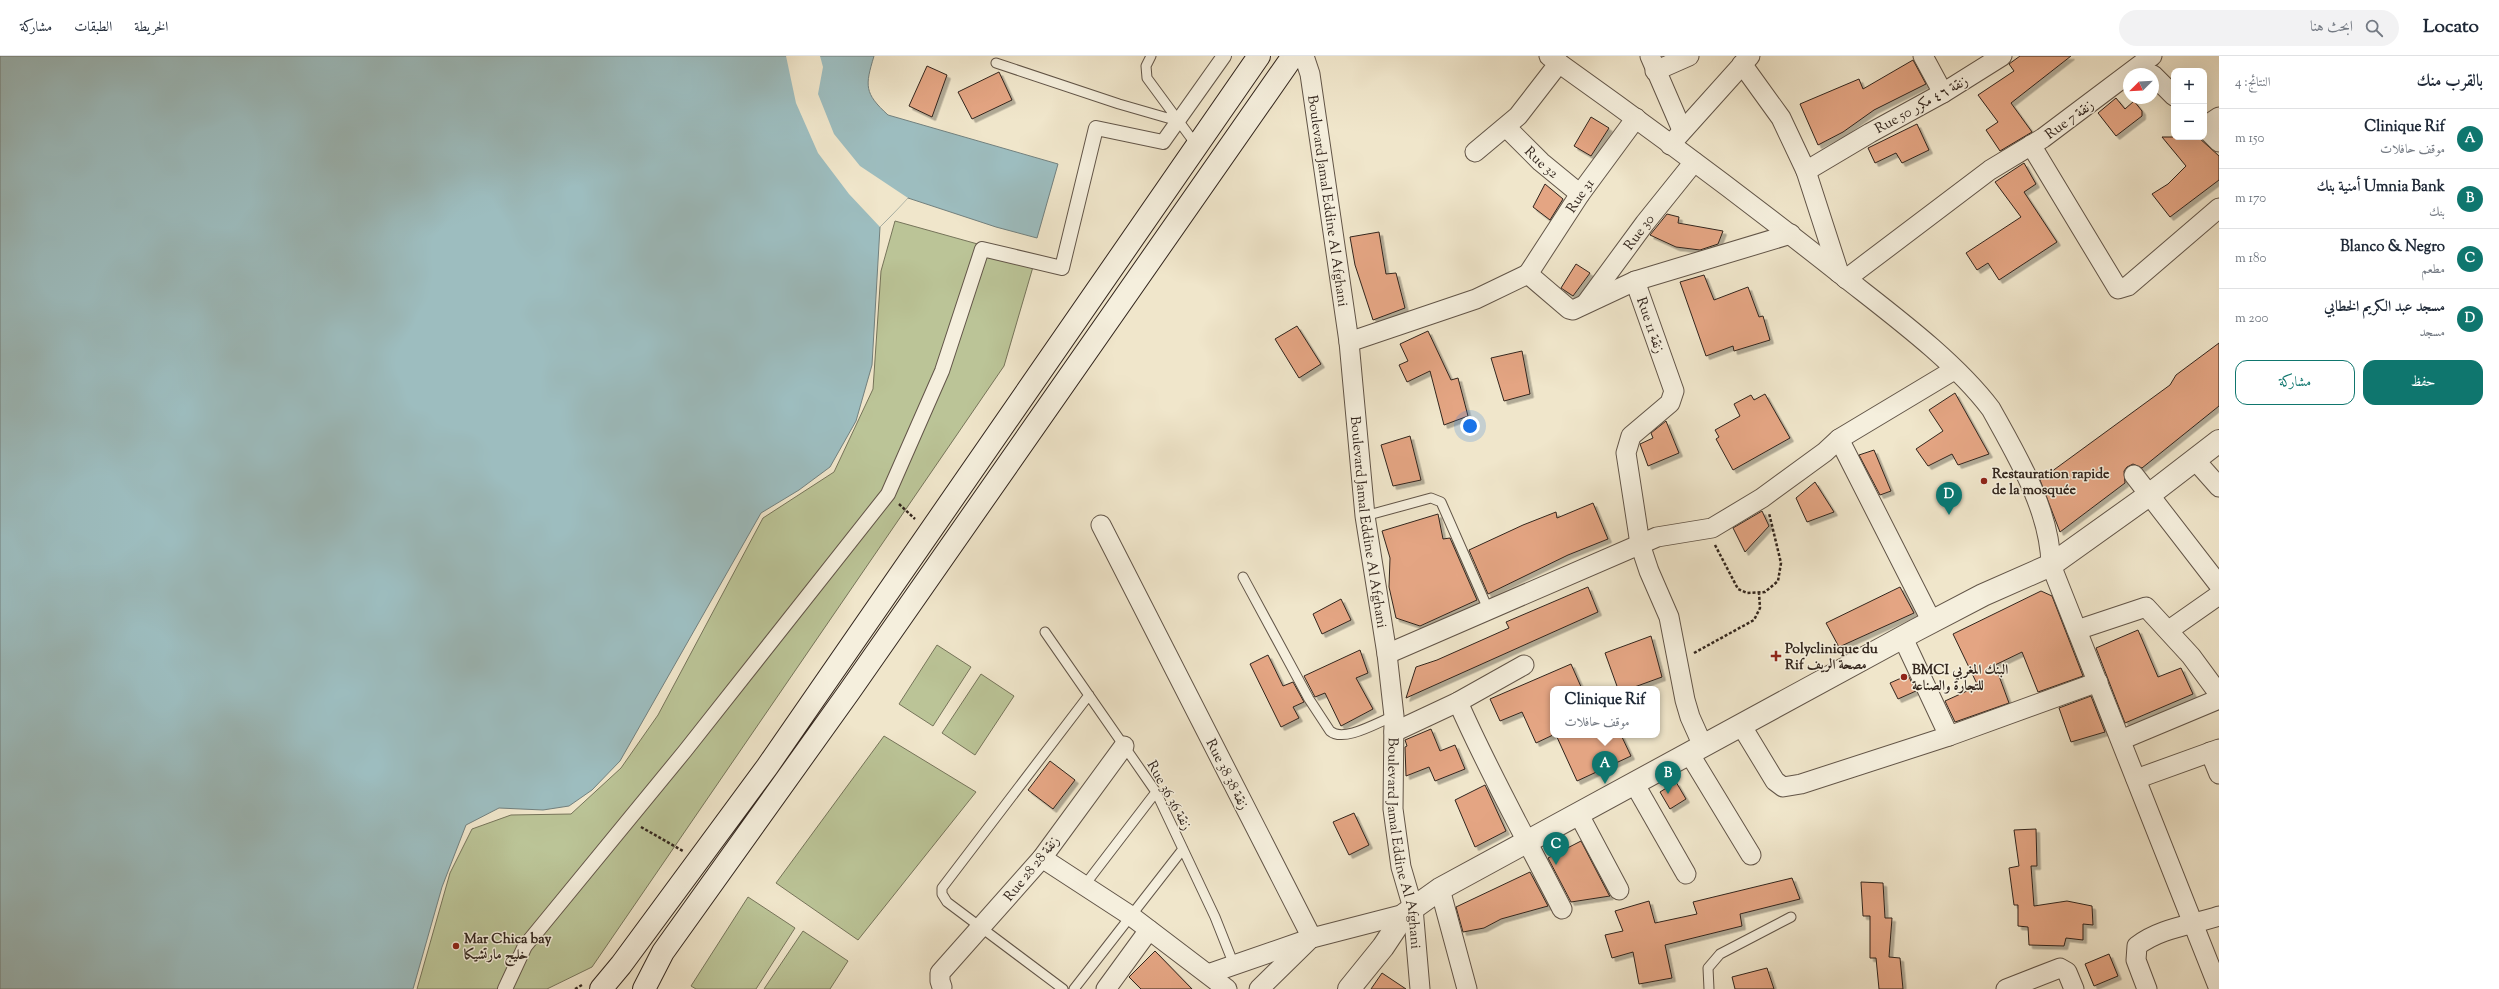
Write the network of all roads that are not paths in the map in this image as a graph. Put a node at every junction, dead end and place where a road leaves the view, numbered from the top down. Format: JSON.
{"nodes":[{"id":1,"x":1151,"y":56,"type":"edge"},
{"id":2,"x":1224,"y":56,"type":"edge"},
{"id":3,"x":1259,"y":56,"type":"edge"},
{"id":4,"x":1293,"y":56,"type":"edge"},
{"id":5,"x":1304,"y":56,"type":"edge"},
{"id":6,"x":1689,"y":56,"type":"edge"},
{"id":7,"x":1923,"y":56,"type":"edge"},
{"id":8,"x":2000,"y":57,"type":"edge"},
{"id":9,"x":1554,"y":59,"type":"edge"},
{"id":10,"x":1746,"y":60,"type":"edge"},
{"id":11,"x":996,"y":63,"type":"dead end"},
{"id":12,"x":1653,"y":64,"type":"edge"},
{"id":13,"x":2150,"y":67,"type":"edge"},
{"id":14,"x":2171,"y":92,"type":"edge"},
{"id":15,"x":1943,"y":93,"type":"junction"},
{"id":16,"x":1636,"y":118,"type":"junction"},
{"id":17,"x":2219,"y":118,"type":"edge"},
{"id":18,"x":1178,"y":121,"type":"junction"},
{"id":19,"x":2207,"y":125,"type":"edge"},
{"id":20,"x":1506,"y":127,"type":"junction"},
{"id":21,"x":1682,"y":130,"type":"junction"},
{"id":22,"x":2207,"y":130,"type":"edge"},
{"id":23,"x":2219,"y":142,"type":"edge"},
{"id":24,"x":1670,"y":145,"type":"junction"},
{"id":25,"x":2031,"y":145,"type":"junction"},
{"id":26,"x":1197,"y":146,"type":"junction"},
{"id":27,"x":1475,"y":152,"type":"dead end"},
{"id":28,"x":1694,"y":162,"type":"junction"},
{"id":29,"x":1806,"y":171,"type":"junction"},
{"id":30,"x":1580,"y":194,"type":"junction"},
{"id":31,"x":2219,"y":208,"type":"edge"},
{"id":32,"x":1790,"y":234,"type":"junction"},
{"id":33,"x":1528,"y":274,"type":"junction"},
{"id":34,"x":1843,"y":276,"type":"junction"},
{"id":35,"x":1635,"y":281,"type":"junction"},
{"id":36,"x":1585,"y":304,"type":"junction"},
{"id":37,"x":1349,"y":342,"type":"junction"},
{"id":38,"x":1954,"y":370,"type":"junction"},
{"id":39,"x":1839,"y":439,"type":"junction"},
{"id":40,"x":2219,"y":441,"type":"edge"},
{"id":41,"x":2195,"y":460,"type":"junction"},
{"id":42,"x":2134,"y":475,"type":"dead end"},
{"id":43,"x":2219,"y":487,"type":"edge"},
{"id":44,"x":2149,"y":496,"type":"junction"},
{"id":45,"x":1365,"y":516,"type":"junction"},
{"id":46,"x":1101,"y":525,"type":"dead end"},
{"id":47,"x":1640,"y":544,"type":"junction"},
{"id":48,"x":2051,"y":565,"type":"junction"},
{"id":49,"x":1243,"y":577,"type":"dead end"},
{"id":50,"x":2219,"y":585,"type":"edge"},
{"id":51,"x":2219,"y":595,"type":"edge"},
{"id":52,"x":1488,"y":609,"type":"junction"},
{"id":53,"x":1932,"y":622,"type":"junction"},
{"id":54,"x":2077,"y":630,"type":"junction"},
{"id":55,"x":2169,"y":630,"type":"junction"},
{"id":56,"x":1045,"y":632,"type":"dead end"},
{"id":57,"x":1903,"y":638,"type":"junction"},
{"id":58,"x":1387,"y":654,"type":"junction"},
{"id":59,"x":1524,"y":665,"type":"dead end"},
{"id":60,"x":2098,"y":682,"type":"junction"},
{"id":61,"x":2219,"y":694,"type":"edge"},
{"id":62,"x":1089,"y":695,"type":"junction"},
{"id":63,"x":2219,"y":699,"type":"edge"},
{"id":64,"x":1458,"y":702,"type":"junction"},
{"id":65,"x":1394,"y":724,"type":"junction"},
{"id":66,"x":1741,"y":725,"type":"junction"},
{"id":67,"x":1949,"y":736,"type":"junction"},
{"id":68,"x":2120,"y":740,"type":"junction"},
{"id":69,"x":1124,"y":746,"type":"junction"},
{"id":70,"x":1696,"y":749,"type":"junction"},
{"id":71,"x":2214,"y":750,"type":"edge"},
{"id":72,"x":2219,"y":774,"type":"edge"},
{"id":73,"x":2136,"y":779,"type":"junction"},
{"id":74,"x":1634,"y":783,"type":"junction"},
{"id":75,"x":1156,"y":792,"type":"junction"},
{"id":76,"x":1578,"y":813,"type":"junction"},
{"id":77,"x":1528,"y":840,"type":"junction"},
{"id":78,"x":1183,"y":849,"type":"junction"},
{"id":79,"x":1751,"y":855,"type":"dead end"},
{"id":80,"x":1042,"y":858,"type":"junction"},
{"id":81,"x":1686,"y":874,"type":"dead end"},
{"id":82,"x":1084,"y":886,"type":"junction"},
{"id":83,"x":1440,"y":889,"type":"junction"},
{"id":84,"x":1619,"y":890,"type":"dead end"},
{"id":85,"x":1562,"y":909,"type":"dead end"},
{"id":86,"x":1409,"y":911,"type":"junction"},
{"id":87,"x":1131,"y":916,"type":"junction"},
{"id":88,"x":2219,"y":916,"type":"edge"},
{"id":89,"x":1792,"y":917,"type":"dead end"},
{"id":90,"x":2193,"y":924,"type":"junction"},
{"id":91,"x":982,"y":928,"type":"junction"},
{"id":92,"x":1150,"y":930,"type":"junction"},
{"id":93,"x":1312,"y":938,"type":"junction"},
{"id":94,"x":1234,"y":965,"type":"junction"},
{"id":95,"x":1208,"y":974,"type":"junction"},
{"id":96,"x":944,"y":988,"type":"edge"},
{"id":97,"x":505,"y":989,"type":"edge"},
{"id":98,"x":601,"y":989,"type":"edge"},
{"id":99,"x":644,"y":989,"type":"edge"},
{"id":100,"x":1064,"y":989,"type":"edge"},
{"id":101,"x":1074,"y":989,"type":"edge"},
{"id":102,"x":1106,"y":989,"type":"edge"},
{"id":103,"x":1227,"y":989,"type":"edge"},
{"id":104,"x":1259,"y":989,"type":"edge"},
{"id":105,"x":1349,"y":989,"type":"edge"},
{"id":106,"x":1420,"y":989,"type":"edge"},
{"id":107,"x":1467,"y":989,"type":"edge"},
{"id":108,"x":1709,"y":989,"type":"edge"},
{"id":109,"x":2006,"y":989,"type":"edge"},
{"id":110,"x":2074,"y":989,"type":"edge"},
{"id":111,"x":2147,"y":989,"type":"edge"},
{"id":112,"x":2219,"y":989,"type":"edge"}],
"edges":[{"from":1,"to":18,"type":"lane"},
{"from":2,"to":18,"type":"street"},
{"from":3,"to":26,"type":"main road"},
{"from":4,"to":99,"type":"main road"},
{"from":5,"to":37,"type":"street","name":"Boulevard Jamal Eddine Al Afghani"},
{"from":6,"to":12,"type":"street"},
{"from":7,"to":15,"type":"street"},
{"from":8,"to":15,"type":"street","name":"Rue 50 زنقة ٤٦ مكرر"},
{"from":9,"to":16,"type":"street"},
{"from":9,"to":20,"type":"street"},
{"from":10,"to":21,"type":"street"},
{"from":10,"to":29,"type":"street"},
{"from":11,"to":18,"type":"lane"},
{"from":12,"to":21,"type":"street"},
{"from":13,"to":14,"type":"street"},
{"from":13,"to":25,"type":"street","name":"Rue 7 زنقة"},
{"from":15,"to":29,"type":"street","name":"Rue 50 زنقة ٤٦ مكرر"},
{"from":16,"to":24,"type":"street"},
{"from":16,"to":30,"type":"street","name":"Rue 31"},
{"from":17,"to":19,"type":"street"},
{"from":18,"to":26,"type":"lane"},
{"from":18,"to":97,"type":"street"},
{"from":20,"to":27,"type":"street"},
{"from":20,"to":30,"type":"street","name":"Rue 32"},
{"from":21,"to":24,"type":"street"},
{"from":22,"to":23,"type":"street"},
{"from":24,"to":28,"type":"street"},
{"from":25,"to":31,"type":"street"},
{"from":25,"to":34,"type":"street","name":"Rue 7 زنقة"},
{"from":26,"to":98,"type":"main road"},
{"from":28,"to":32,"type":"street"},
{"from":28,"to":36,"type":"street","name":"Rue 30"},
{"from":29,"to":34,"type":"street"},
{"from":30,"to":33,"type":"street","name":"Rue 31"},
{"from":32,"to":34,"type":"street"},
{"from":32,"to":35,"type":"street"},
{"from":33,"to":36,"type":"street"},
{"from":33,"to":37,"type":"street"},
{"from":34,"to":38,"type":"street"},
{"from":35,"to":36,"type":"street"},
{"from":35,"to":47,"type":"street","name":"Rue 11 زنقة"},
{"from":37,"to":45,"type":"street","name":"Boulevard Jamal Eddine Al Afghani"},
{"from":38,"to":39,"type":"street"},
{"from":38,"to":48,"type":"street"},
{"from":39,"to":47,"type":"street"},
{"from":39,"to":53,"type":"street"},
{"from":40,"to":41,"type":"main road"},
{"from":41,"to":43,"type":"street"},
{"from":41,"to":44,"type":"main road"},
{"from":42,"to":44,"type":"street"},
{"from":44,"to":48,"type":"main road"},
{"from":44,"to":50,"type":"street"},
{"from":45,"to":52,"type":"lane"},
{"from":45,"to":58,"type":"street","name":"Boulevard Jamal Eddine Al Afghani"},
{"from":46,"to":93,"type":"street","name":"Rue 38 زنقة 38"},
{"from":47,"to":52,"type":"street"},
{"from":47,"to":70,"type":"street","name":"Rue 11 زنقة"},
{"from":48,"to":53,"type":"main road"},
{"from":48,"to":54,"type":"street"},
{"from":49,"to":65,"type":"lane"},
{"from":51,"to":55,"type":"street"},
{"from":52,"to":58,"type":"street"},
{"from":53,"to":57,"type":"main road"},
{"from":54,"to":55,"type":"street"},
{"from":54,"to":60,"type":"street"},
{"from":55,"to":61,"type":"street"},
{"from":56,"to":62,"type":"lane","name":"Rue 36 زنقة 36"},
{"from":57,"to":66,"type":"main road"},
{"from":57,"to":67,"type":"street"},
{"from":58,"to":65,"type":"street","name":"Boulevard Jamal Eddine Al Afghani"},
{"from":59,"to":64,"type":"street"},
{"from":60,"to":67,"type":"street"},
{"from":60,"to":68,"type":"street"},
{"from":62,"to":69,"type":"lane","name":"Rue 36 زنقة 36"},
{"from":62,"to":91,"type":"lane"},
{"from":63,"to":68,"type":"street"},
{"from":64,"to":65,"type":"street"},
{"from":64,"to":77,"type":"street"},
{"from":65,"to":86,"type":"street","name":"Boulevard Jamal Eddine Al Afghani"},
{"from":66,"to":67,"type":"street"},
{"from":66,"to":70,"type":"main road"},
{"from":68,"to":73,"type":"street"},
{"from":69,"to":75,"type":"lane","name":"Rue 36 زنقة 36"},
{"from":69,"to":80,"type":"street","name":"Rue 28 زنقة 28"},
{"from":70,"to":74,"type":"main road"},
{"from":70,"to":79,"type":"street","name":"Rue 11 زنقة"},
{"from":71,"to":72,"type":"street"},
{"from":71,"to":73,"type":"street"},
{"from":73,"to":90,"type":"street"},
{"from":74,"to":76,"type":"main road"},
{"from":74,"to":81,"type":"street"},
{"from":75,"to":78,"type":"lane","name":"Rue 36 زنقة 36"},
{"from":75,"to":82,"type":"lane"},
{"from":76,"to":77,"type":"main road"},
{"from":76,"to":84,"type":"street"},
{"from":77,"to":83,"type":"main road"},
{"from":77,"to":85,"type":"street"},
{"from":78,"to":87,"type":"lane"},
{"from":78,"to":94,"type":"lane","name":"Rue 36 زنقة 36"},
{"from":80,"to":82,"type":"street"},
{"from":80,"to":91,"type":"street","name":"Rue 28 زنقة 28"},
{"from":82,"to":87,"type":"street"},
{"from":83,"to":86,"type":"main road"},
{"from":83,"to":107,"type":"street"},
{"from":86,"to":93,"type":"street"},
{"from":86,"to":105,"type":"main road"},
{"from":86,"to":106,"type":"street","name":"Boulevard Jamal Eddine Al Afghani"},
{"from":87,"to":92,"type":"street"},
{"from":87,"to":101,"type":"lane"},
{"from":88,"to":90,"type":"street"},
{"from":89,"to":108,"type":"lane"},
{"from":90,"to":111,"type":"street"},
{"from":90,"to":112,"type":"street"},
{"from":91,"to":96,"type":"street","name":"Rue 28 زنقة 28"},
{"from":91,"to":100,"type":"lane"},
{"from":92,"to":95,"type":"street"},
{"from":92,"to":102,"type":"street"},
{"from":93,"to":94,"type":"street"},
{"from":93,"to":104,"type":"street"},
{"from":94,"to":95,"type":"street"},
{"from":95,"to":103,"type":"street"},
{"from":109,"to":110,"type":"street"}]}
